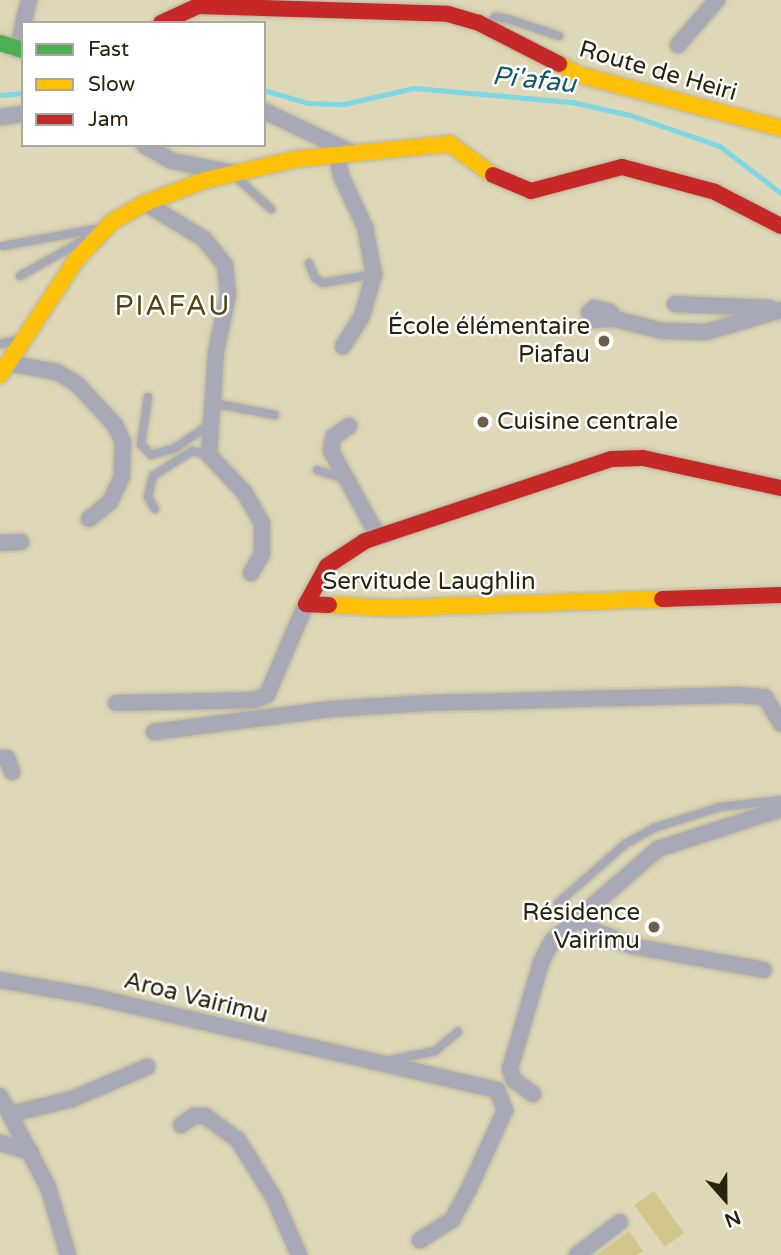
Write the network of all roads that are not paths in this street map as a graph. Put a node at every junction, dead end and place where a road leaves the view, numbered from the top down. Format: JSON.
{"nodes":[{"id":1,"x":29,"y":0,"type":"edge"},
{"id":2,"x":717,"y":0,"type":"edge"},
{"id":3,"x":274,"y":5,"type":"edge"},
{"id":4,"x":24,"y":21,"type":"edge"},
{"id":5,"x":164,"y":21,"type":"edge"},
{"id":6,"x":487,"y":28,"type":"junction"},
{"id":7,"x":559,"y":36,"type":"dead end"},
{"id":8,"x":0,"y":43,"type":"edge"},
{"id":9,"x":678,"y":45,"type":"dead end"},
{"id":10,"x":20,"y":50,"type":"edge"},
{"id":11,"x":266,"y":112,"type":"edge"},
{"id":12,"x":21,"y":114,"type":"edge"},
{"id":13,"x":1,"y":117,"type":"edge"},
{"id":14,"x":781,"y":128,"type":"edge"},
{"id":15,"x":148,"y":147,"type":"edge"},
{"id":16,"x":345,"y":154,"type":"junction"},
{"id":17,"x":233,"y":173,"type":"junction"},
{"id":18,"x":145,"y":203,"type":"junction"},
{"id":19,"x":271,"y":209,"type":"dead end"},
{"id":20,"x":781,"y":226,"type":"edge"},
{"id":21,"x":100,"y":232,"type":"junction"},
{"id":22,"x":3,"y":246,"type":"dead end"},
{"id":23,"x":309,"y":263,"type":"dead end"},
{"id":24,"x":374,"y":274,"type":"junction"},
{"id":25,"x":20,"y":276,"type":"dead end"},
{"id":26,"x":674,"y":304,"type":"dead end"},
{"id":27,"x":781,"y":309,"type":"edge"},
{"id":28,"x":614,"y":319,"type":"dead end"},
{"id":29,"x":22,"y":340,"type":"junction"},
{"id":30,"x":0,"y":344,"type":"edge"},
{"id":31,"x":343,"y":347,"type":"dead end"},
{"id":32,"x":4,"y":370,"type":"edge"},
{"id":33,"x":148,"y":397,"type":"dead end"},
{"id":34,"x":212,"y":403,"type":"junction"},
{"id":35,"x":275,"y":415,"type":"dead end"},
{"id":36,"x":210,"y":424,"type":"junction"},
{"id":37,"x":349,"y":426,"type":"dead end"},
{"id":38,"x":209,"y":455,"type":"junction"},
{"id":39,"x":317,"y":470,"type":"dead end"},
{"id":40,"x":345,"y":479,"type":"junction"},
{"id":41,"x":781,"y":488,"type":"edge"},
{"id":42,"x":155,"y":509,"type":"dead end"},
{"id":43,"x":89,"y":519,"type":"dead end"},
{"id":44,"x":378,"y":536,"type":"junction"},
{"id":45,"x":21,"y":542,"type":"dead end"},
{"id":46,"x":0,"y":543,"type":"edge"},
{"id":47,"x":251,"y":573,"type":"dead end"},
{"id":48,"x":781,"y":595,"type":"edge"},
{"id":49,"x":306,"y":604,"type":"junction"},
{"id":50,"x":116,"y":703,"type":"dead end"},
{"id":51,"x":781,"y":724,"type":"edge"},
{"id":52,"x":154,"y":732,"type":"dead end"},
{"id":53,"x":0,"y":758,"type":"edge"},
{"id":54,"x":12,"y":772,"type":"dead end"},
{"id":55,"x":781,"y":800,"type":"edge"},
{"id":56,"x":781,"y":809,"type":"edge"},
{"id":57,"x":558,"y":903,"type":"dead end"},
{"id":58,"x":579,"y":917,"type":"junction"},
{"id":59,"x":764,"y":970,"type":"dead end"},
{"id":60,"x":0,"y":980,"type":"edge"},
{"id":61,"x":458,"y":1032,"type":"dead end"},
{"id":62,"x":380,"y":1063,"type":"junction"},
{"id":63,"x":147,"y":1067,"type":"dead end"},
{"id":64,"x":533,"y":1094,"type":"dead end"},
{"id":65,"x":0,"y":1096,"type":"edge"},
{"id":66,"x":11,"y":1114,"type":"junction"},
{"id":67,"x":181,"y":1125,"type":"dead end"},
{"id":68,"x":0,"y":1143,"type":"edge"},
{"id":69,"x":31,"y":1152,"type":"junction"},
{"id":70,"x":620,"y":1222,"type":"dead end"},
{"id":71,"x":420,"y":1240,"type":"dead end"},
{"id":72,"x":68,"y":1255,"type":"edge"},
{"id":73,"x":299,"y":1255,"type":"edge"},
{"id":74,"x":577,"y":1255,"type":"edge"}],
"edges":[{"from":1,"to":4,"type":"street"},
{"from":2,"to":9,"type":"street"},
{"from":3,"to":5,"type":"street","name":"Route de Heiri"},
{"from":3,"to":6,"type":"street","name":"Route de Heiri"},
{"from":6,"to":7,"type":"lane"},
{"from":6,"to":14,"type":"street","name":"Route de Heiri"},
{"from":8,"to":10,"type":"street"},
{"from":11,"to":16,"type":"street"},
{"from":12,"to":13,"type":"street"},
{"from":15,"to":17,"type":"street"},
{"from":16,"to":17,"type":"street"},
{"from":16,"to":20,"type":"street"},
{"from":16,"to":24,"type":"street"},
{"from":17,"to":18,"type":"street"},
{"from":17,"to":19,"type":"lane"},
{"from":18,"to":21,"type":"street"},
{"from":18,"to":34,"type":"street"},
{"from":21,"to":22,"type":"lane"},
{"from":21,"to":25,"type":"lane"},
{"from":21,"to":29,"type":"street"},
{"from":23,"to":24,"type":"lane"},
{"from":24,"to":31,"type":"street"},
{"from":26,"to":27,"type":"street"},
{"from":27,"to":28,"type":"street"},
{"from":29,"to":30,"type":"lane"},
{"from":29,"to":32,"type":"street"},
{"from":32,"to":43,"type":"street"},
{"from":33,"to":36,"type":"lane"},
{"from":34,"to":35,"type":"lane"},
{"from":34,"to":36,"type":"street"},
{"from":36,"to":38,"type":"street"},
{"from":37,"to":40,"type":"street"},
{"from":38,"to":42,"type":"lane"},
{"from":38,"to":47,"type":"street"},
{"from":39,"to":40,"type":"lane"},
{"from":40,"to":44,"type":"street"},
{"from":41,"to":44,"type":"street","name":"Servitude Laughlin"},
{"from":44,"to":49,"type":"street","name":"Servitude Laughlin"},
{"from":45,"to":46,"type":"street"},
{"from":48,"to":49,"type":"street","name":"Servitude Laughlin"},
{"from":49,"to":50,"type":"street"},
{"from":51,"to":52,"type":"street"},
{"from":53,"to":54,"type":"street"},
{"from":55,"to":57,"type":"lane"},
{"from":56,"to":58,"type":"street"},
{"from":58,"to":59,"type":"street"},
{"from":58,"to":64,"type":"street"},
{"from":60,"to":62,"type":"street","name":"Aroa Vairimu"},
{"from":61,"to":62,"type":"lane","name":"Aroa Vairimu"},
{"from":62,"to":71,"type":"street","name":"Aroa Vairimu"},
{"from":63,"to":66,"type":"street"},
{"from":65,"to":66,"type":"street"},
{"from":66,"to":69,"type":"street"},
{"from":67,"to":73,"type":"street"},
{"from":68,"to":69,"type":"street"},
{"from":69,"to":72,"type":"street"},
{"from":70,"to":74,"type":"street"}]}
